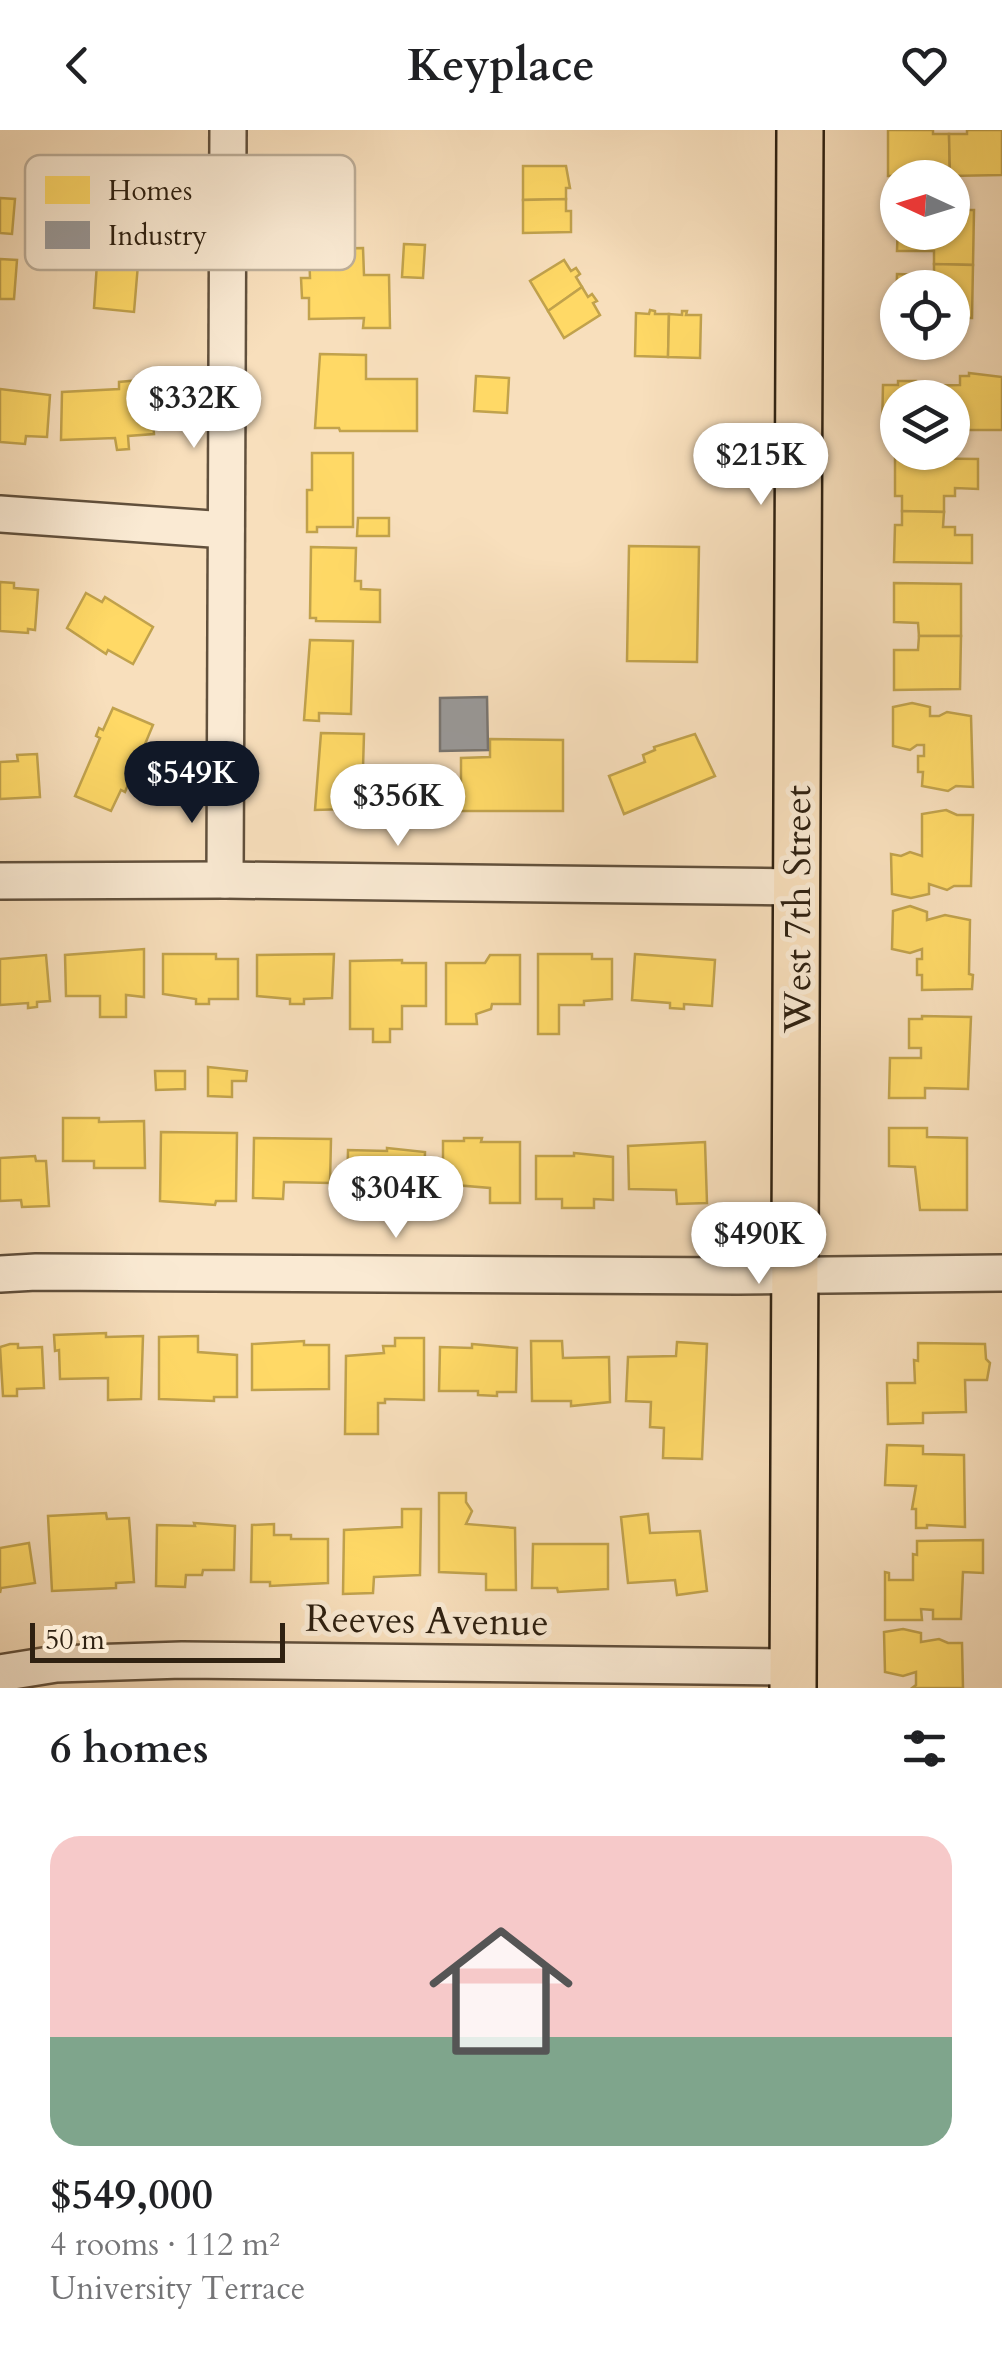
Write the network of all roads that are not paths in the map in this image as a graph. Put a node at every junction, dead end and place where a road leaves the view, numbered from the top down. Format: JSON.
{"nodes":[{"id":1,"x":228,"y":130,"type":"edge"},
{"id":2,"x":800,"y":130,"type":"edge"},
{"id":3,"x":228,"y":155,"type":"edge"},
{"id":4,"x":227,"y":270,"type":"edge"},
{"id":5,"x":0,"y":514,"type":"edge"},
{"id":6,"x":226,"y":530,"type":"junction"},
{"id":7,"x":224,"y":880,"type":"junction"},
{"id":8,"x":0,"y":882,"type":"edge"},
{"id":9,"x":798,"y":887,"type":"junction"},
{"id":10,"x":1002,"y":1272,"type":"edge"},
{"id":11,"x":0,"y":1274,"type":"edge"},
{"id":12,"x":796,"y":1274,"type":"junction"},
{"id":13,"x":0,"y":1672,"type":"edge"},
{"id":14,"x":794,"y":1678,"type":"edge"}],
"edges":[{"from":1,"to":3,"type":"street"},
{"from":2,"to":9,"type":"main road","name":"West 7th Street"},
{"from":4,"to":6,"type":"street"},
{"from":5,"to":6,"type":"street"},
{"from":6,"to":7,"type":"street"},
{"from":7,"to":8,"type":"street"},
{"from":7,"to":9,"type":"street"},
{"from":9,"to":12,"type":"main road","name":"West 7th Street"},
{"from":10,"to":12,"type":"street"},
{"from":11,"to":12,"type":"street"},
{"from":12,"to":14,"type":"main road","name":"West 7th Street"},
{"from":13,"to":14,"type":"street","name":"Reeves Avenue"}]}
